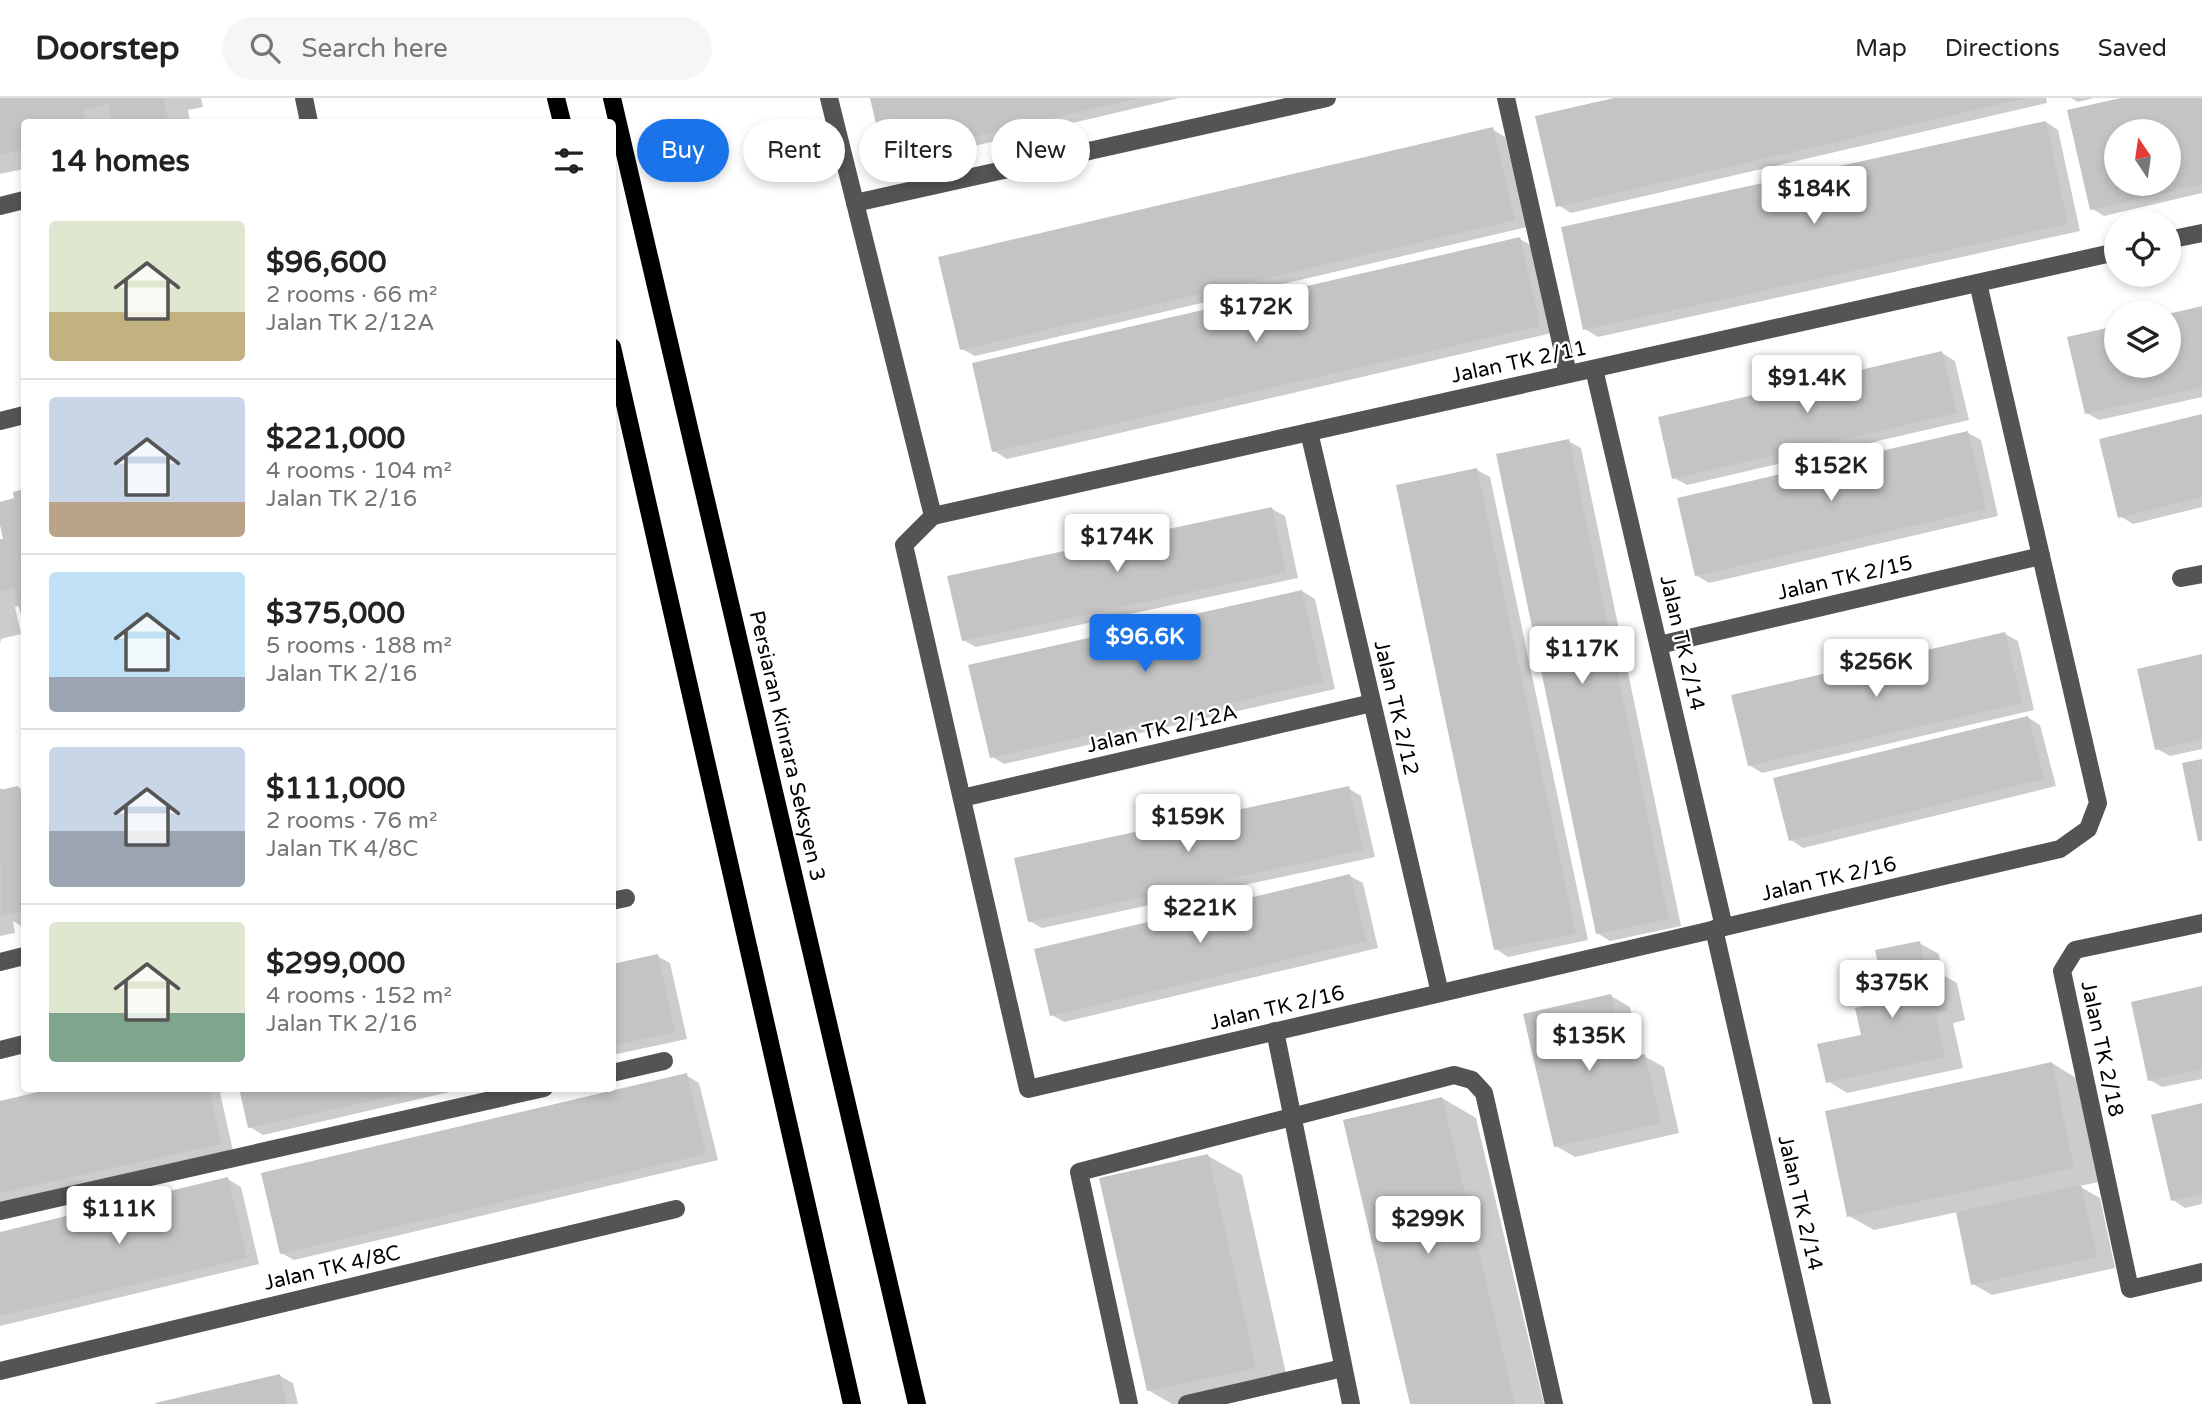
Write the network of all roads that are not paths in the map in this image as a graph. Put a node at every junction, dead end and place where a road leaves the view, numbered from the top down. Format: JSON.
{"nodes":[{"id":1,"x":304,"y":98,"type":"edge"},
{"id":2,"x":556,"y":98,"type":"edge"},
{"id":3,"x":612,"y":98,"type":"edge"},
{"id":4,"x":829,"y":98,"type":"edge"},
{"id":5,"x":1327,"y":98,"type":"edge"},
{"id":6,"x":1506,"y":98,"type":"edge"},
{"id":7,"x":308,"y":119,"type":"edge"},
{"id":8,"x":561,"y":119,"type":"edge"},
{"id":9,"x":21,"y":201,"type":"edge"},
{"id":10,"x":855,"y":203,"type":"junction"},
{"id":11,"x":0,"y":206,"type":"edge"},
{"id":12,"x":2202,"y":233,"type":"edge"},
{"id":13,"x":2181,"y":237,"type":"edge"},
{"id":14,"x":2104,"y":255,"type":"edge"},
{"id":15,"x":1978,"y":283,"type":"junction"},
{"id":16,"x":616,"y":365,"type":"edge"},
{"id":17,"x":1594,"y":369,"type":"junction"},
{"id":18,"x":1568,"y":374,"type":"junction"},
{"id":19,"x":21,"y":416,"type":"edge"},
{"id":20,"x":0,"y":421,"type":"edge"},
{"id":21,"x":1309,"y":432,"type":"junction"},
{"id":22,"x":933,"y":516,"type":"junction"},
{"id":23,"x":2041,"y":556,"type":"junction"},
{"id":24,"x":2202,"y":573,"type":"edge"},
{"id":25,"x":2181,"y":578,"type":"dead end"},
{"id":26,"x":1659,"y":645,"type":"junction"},
{"id":27,"x":1372,"y":703,"type":"junction"},
{"id":28,"x":962,"y":798,"type":"junction"},
{"id":29,"x":2202,"y":923,"type":"edge"},
{"id":30,"x":1719,"y":928,"type":"junction"},
{"id":31,"x":21,"y":957,"type":"edge"},
{"id":32,"x":0,"y":962,"type":"edge"},
{"id":33,"x":1440,"y":993,"type":"junction"},
{"id":34,"x":1275,"y":1031,"type":"junction"},
{"id":35,"x":21,"y":1045,"type":"edge"},
{"id":36,"x":0,"y":1050,"type":"edge"},
{"id":37,"x":664,"y":1062,"type":"dead end"},
{"id":38,"x":616,"y":1072,"type":"edge"},
{"id":39,"x":526,"y":1092,"type":"edge"},
{"id":40,"x":1294,"y":1117,"type":"junction"},
{"id":41,"x":676,"y":1209,"type":"dead end"},
{"id":42,"x":0,"y":1211,"type":"edge"},
{"id":43,"x":2202,"y":1272,"type":"edge"},
{"id":44,"x":1343,"y":1368,"type":"junction"},
{"id":45,"x":0,"y":1371,"type":"edge"},
{"id":46,"x":852,"y":1404,"type":"edge"},
{"id":47,"x":917,"y":1404,"type":"edge"},
{"id":48,"x":1129,"y":1404,"type":"edge"},
{"id":49,"x":1187,"y":1404,"type":"edge"},
{"id":50,"x":1351,"y":1404,"type":"edge"},
{"id":51,"x":1554,"y":1404,"type":"edge"},
{"id":52,"x":1822,"y":1404,"type":"edge"}],
"edges":[{"from":1,"to":7,"type":"street"},
{"from":2,"to":8,"type":"main road"},
{"from":3,"to":47,"type":"main road","name":"Persiaran Kinrara Seksyen 3"},
{"from":4,"to":10,"type":"street"},
{"from":5,"to":10,"type":"street"},
{"from":6,"to":18,"type":"street"},
{"from":9,"to":11,"type":"street"},
{"from":10,"to":22,"type":"street"},
{"from":12,"to":13,"type":"street"},
{"from":14,"to":15,"type":"street","name":"Jalan TK 2/11"},
{"from":15,"to":17,"type":"street","name":"Jalan TK 2/11"},
{"from":15,"to":23,"type":"street","name":"Jalan TK 2/16"},
{"from":16,"to":46,"type":"main road"},
{"from":17,"to":18,"type":"street","name":"Jalan TK 2/11"},
{"from":17,"to":26,"type":"street","name":"Jalan TK 2/14"},
{"from":18,"to":21,"type":"street","name":"Jalan TK 2/11"},
{"from":19,"to":20,"type":"street"},
{"from":21,"to":22,"type":"street","name":"Jalan TK 2/11"},
{"from":21,"to":27,"type":"street","name":"Jalan TK 2/12"},
{"from":22,"to":28,"type":"street"},
{"from":23,"to":26,"type":"street","name":"Jalan TK 2/15"},
{"from":23,"to":30,"type":"street","name":"Jalan TK 2/16"},
{"from":24,"to":25,"type":"street"},
{"from":26,"to":30,"type":"street","name":"Jalan TK 2/14"},
{"from":27,"to":28,"type":"street","name":"Jalan TK 2/12A"},
{"from":27,"to":33,"type":"street","name":"Jalan TK 2/12"},
{"from":28,"to":34,"type":"street","name":"Jalan TK 2/16"},
{"from":29,"to":43,"type":"street","name":"Jalan TK 2/18"},
{"from":30,"to":33,"type":"street","name":"Jalan TK 2/16"},
{"from":30,"to":52,"type":"street","name":"Jalan TK 2/14"},
{"from":31,"to":32,"type":"street"},
{"from":33,"to":34,"type":"street","name":"Jalan TK 2/16"},
{"from":34,"to":40,"type":"street"},
{"from":35,"to":36,"type":"street"},
{"from":37,"to":38,"type":"street"},
{"from":39,"to":42,"type":"street"},
{"from":40,"to":44,"type":"street"},
{"from":40,"to":48,"type":"street"},
{"from":40,"to":51,"type":"street"},
{"from":41,"to":45,"type":"street","name":"Jalan TK 4/8C"},
{"from":44,"to":49,"type":"street"},
{"from":44,"to":50,"type":"street"}]}
